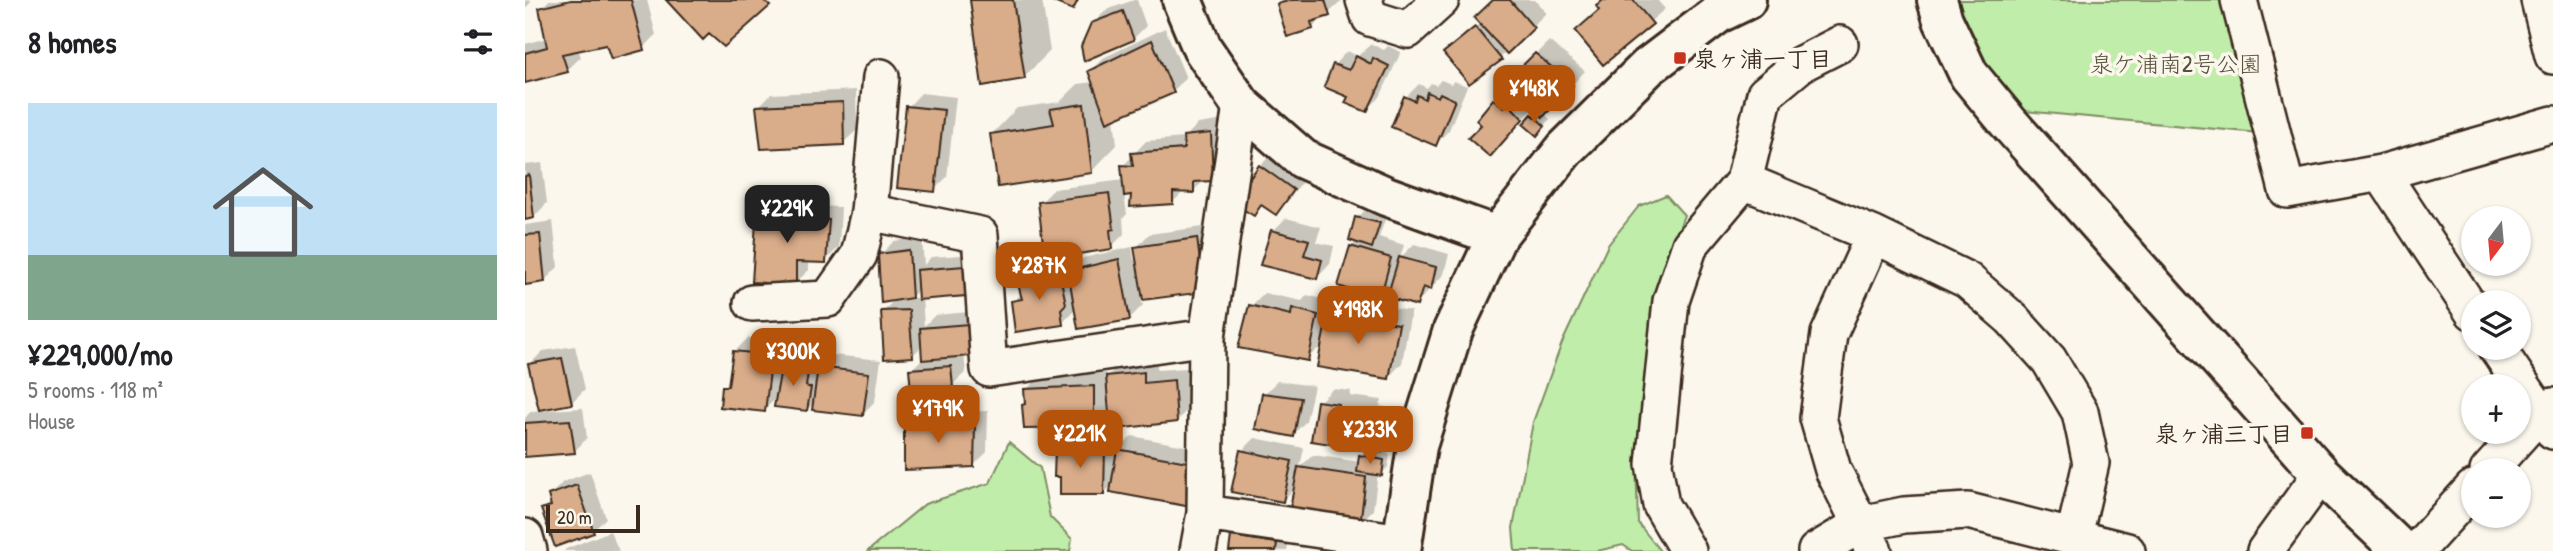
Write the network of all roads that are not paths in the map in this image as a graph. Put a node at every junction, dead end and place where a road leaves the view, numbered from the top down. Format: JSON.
{"nodes":[{"id":1,"x":1182,"y":0,"type":"edge"},
{"id":2,"x":1364,"y":0,"type":"edge"},
{"id":3,"x":1441,"y":0,"type":"edge"},
{"id":4,"x":1746,"y":0,"type":"edge"},
{"id":5,"x":1937,"y":0,"type":"edge"},
{"id":6,"x":2239,"y":0,"type":"edge"},
{"id":7,"x":2539,"y":0,"type":"edge"},
{"id":8,"x":1840,"y":44,"type":"dead end"},
{"id":9,"x":2553,"y":56,"type":"edge"},
{"id":10,"x":881,"y":77,"type":"dead end"},
{"id":11,"x":1241,"y":104,"type":"junction"},
{"id":12,"x":2553,"y":124,"type":"edge"},
{"id":13,"x":2381,"y":173,"type":"junction"},
{"id":14,"x":1744,"y":181,"type":"junction"},
{"id":15,"x":869,"y":212,"type":"junction"},
{"id":16,"x":1874,"y":235,"type":"junction"},
{"id":17,"x":1497,"y":236,"type":"junction"},
{"id":18,"x":2461,"y":294,"type":"edge"},
{"id":19,"x":752,"y":303,"type":"dead end"},
{"id":20,"x":1207,"y":337,"type":"junction"},
{"id":21,"x":2506,"y":360,"type":"edge"},
{"id":22,"x":2549,"y":417,"type":"edge"},
{"id":23,"x":2503,"y":458,"type":"edge"},
{"id":24,"x":2321,"y":474,"type":"junction"},
{"id":25,"x":2461,"y":501,"type":"edge"},
{"id":26,"x":1205,"y":513,"type":"junction"},
{"id":27,"x":2074,"y":536,"type":"junction"},
{"id":28,"x":525,"y":537,"type":"edge"},
{"id":29,"x":1867,"y":538,"type":"edge"},
{"id":30,"x":1401,"y":547,"type":"edge"},
{"id":31,"x":529,"y":551,"type":"edge"},
{"id":32,"x":1198,"y":551,"type":"edge"},
{"id":33,"x":1688,"y":551,"type":"edge"},
{"id":34,"x":1816,"y":551,"type":"edge"},
{"id":35,"x":2126,"y":551,"type":"edge"},
{"id":36,"x":2265,"y":551,"type":"edge"},
{"id":37,"x":2402,"y":551,"type":"edge"},
{"id":38,"x":2416,"y":551,"type":"edge"}],
"edges":[{"from":1,"to":11,"type":"street"},
{"from":2,"to":3,"type":"street"},
{"from":4,"to":17,"type":"street"},
{"from":5,"to":24,"type":"street"},
{"from":6,"to":13,"type":"street"},
{"from":7,"to":9,"type":"street"},
{"from":8,"to":14,"type":"street"},
{"from":10,"to":15,"type":"street"},
{"from":11,"to":17,"type":"street"},
{"from":11,"to":20,"type":"street"},
{"from":12,"to":13,"type":"street"},
{"from":13,"to":18,"type":"street"},
{"from":14,"to":16,"type":"street"},
{"from":14,"to":33,"type":"street"},
{"from":15,"to":19,"type":"street"},
{"from":15,"to":20,"type":"street"},
{"from":16,"to":27,"type":"street"},
{"from":16,"to":29,"type":"street"},
{"from":17,"to":30,"type":"street"},
{"from":20,"to":26,"type":"street"},
{"from":21,"to":22,"type":"street"},
{"from":22,"to":23,"type":"street"},
{"from":24,"to":36,"type":"street"},
{"from":24,"to":37,"type":"street"},
{"from":25,"to":38,"type":"street"},
{"from":26,"to":30,"type":"street"},
{"from":26,"to":32,"type":"street"},
{"from":27,"to":29,"type":"street"},
{"from":27,"to":35,"type":"street"},
{"from":28,"to":31,"type":"street"},
{"from":29,"to":34,"type":"street"}]}
